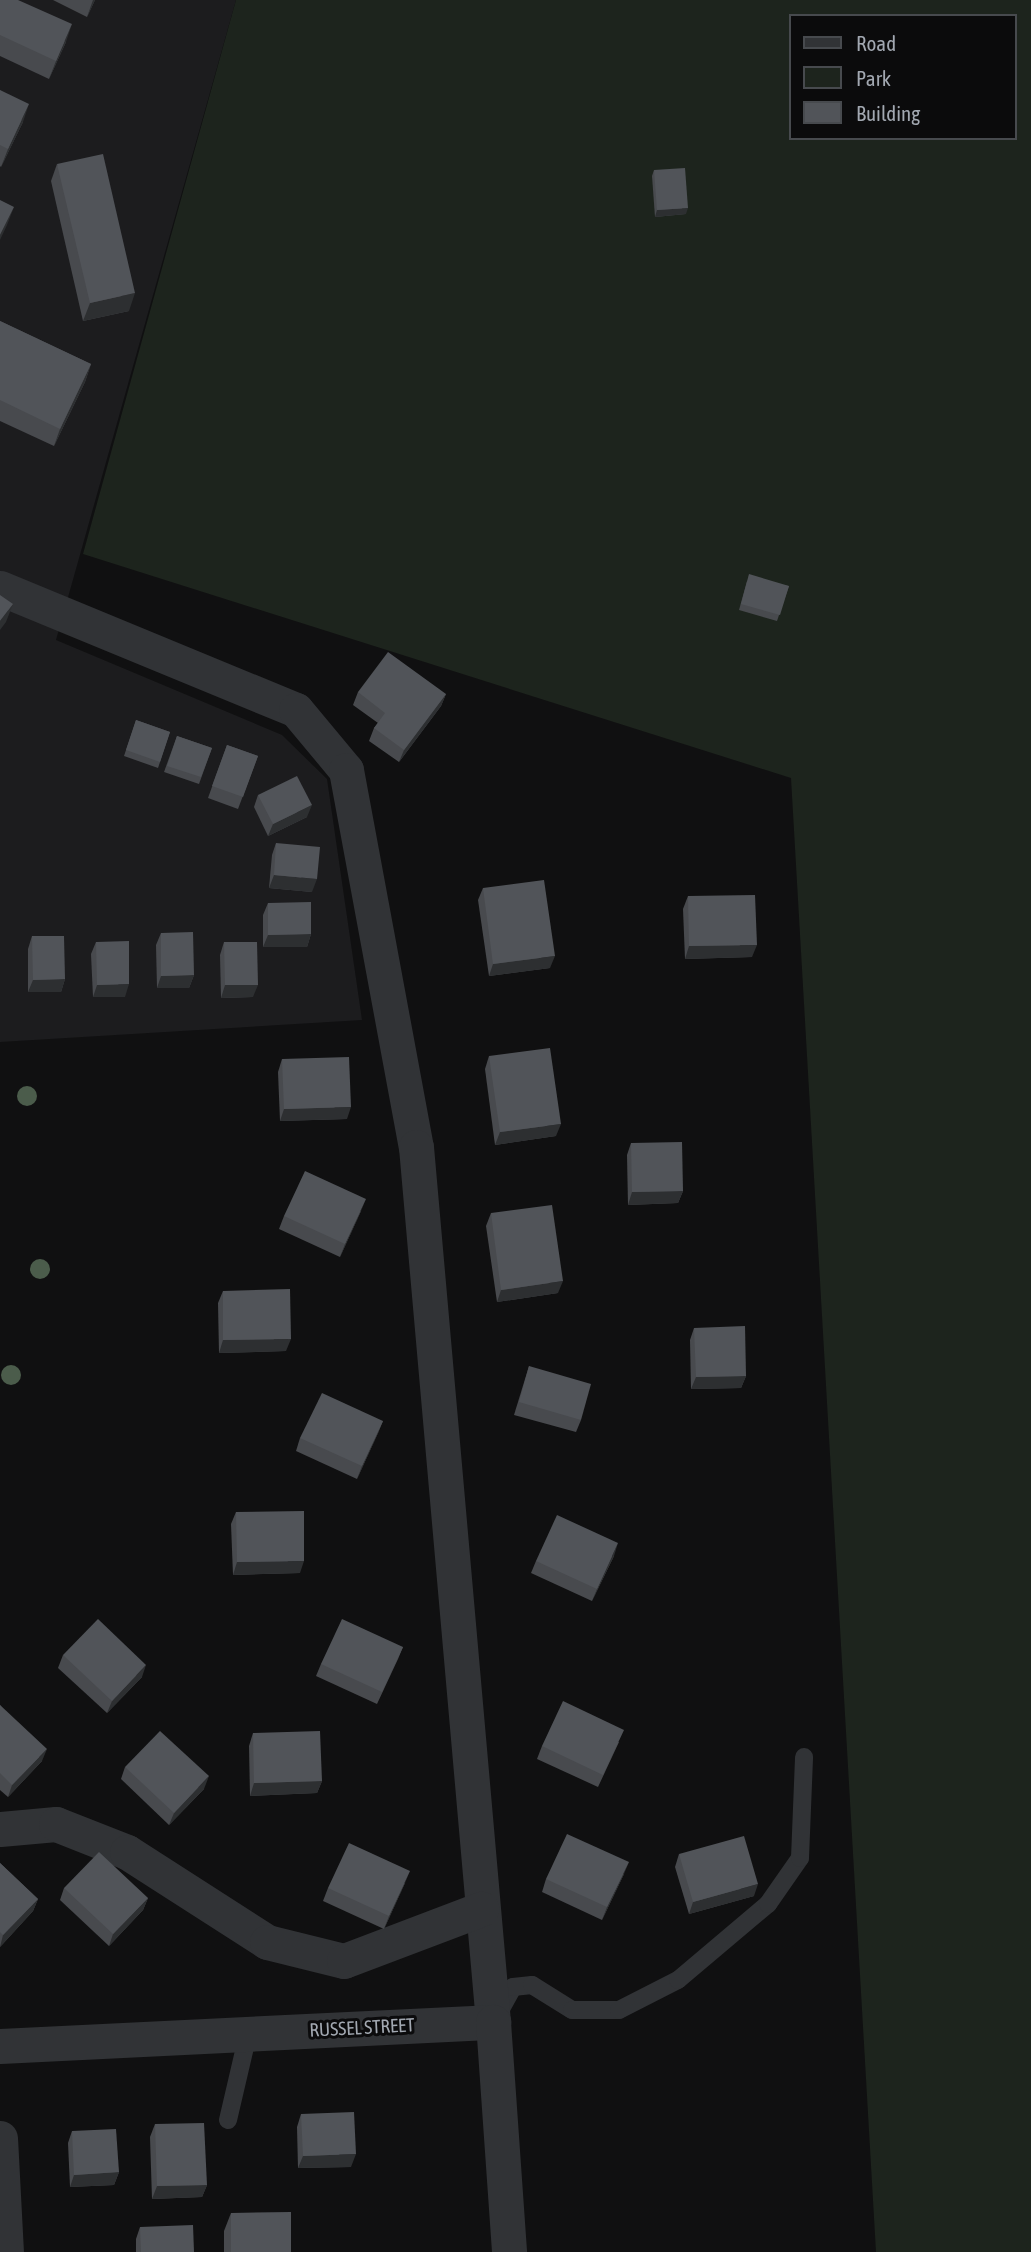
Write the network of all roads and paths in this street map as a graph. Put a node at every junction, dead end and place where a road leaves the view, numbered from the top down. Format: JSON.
{"nodes":[{"id":1,"x":0,"y":588,"type":"edge"},
{"id":2,"x":804,"y":1757,"type":"dead end"},
{"id":3,"x":0,"y":1829,"type":"edge"},
{"id":4,"x":481,"y":1909,"type":"junction"},
{"id":5,"x":493,"y":2022,"type":"junction"},
{"id":6,"x":248,"y":2034,"type":"junction"},
{"id":7,"x":0,"y":2046,"type":"edge"},
{"id":8,"x":228,"y":2120,"type":"dead end"},
{"id":9,"x":0,"y":2138,"type":"edge"},
{"id":10,"x":6,"y":2252,"type":"edge"},
{"id":11,"x":509,"y":2252,"type":"edge"}],
"edges":[{"from":1,"to":4,"type":"street"},
{"from":2,"to":5,"type":"lane"},
{"from":3,"to":4,"type":"street"},
{"from":4,"to":5,"type":"street"},
{"from":5,"to":6,"type":"street","name":"RUSSEL STREET"},
{"from":5,"to":11,"type":"street"},
{"from":6,"to":7,"type":"street","name":"RUSSEL STREET"},
{"from":6,"to":8,"type":"lane"},
{"from":9,"to":10,"type":"street"}]}
